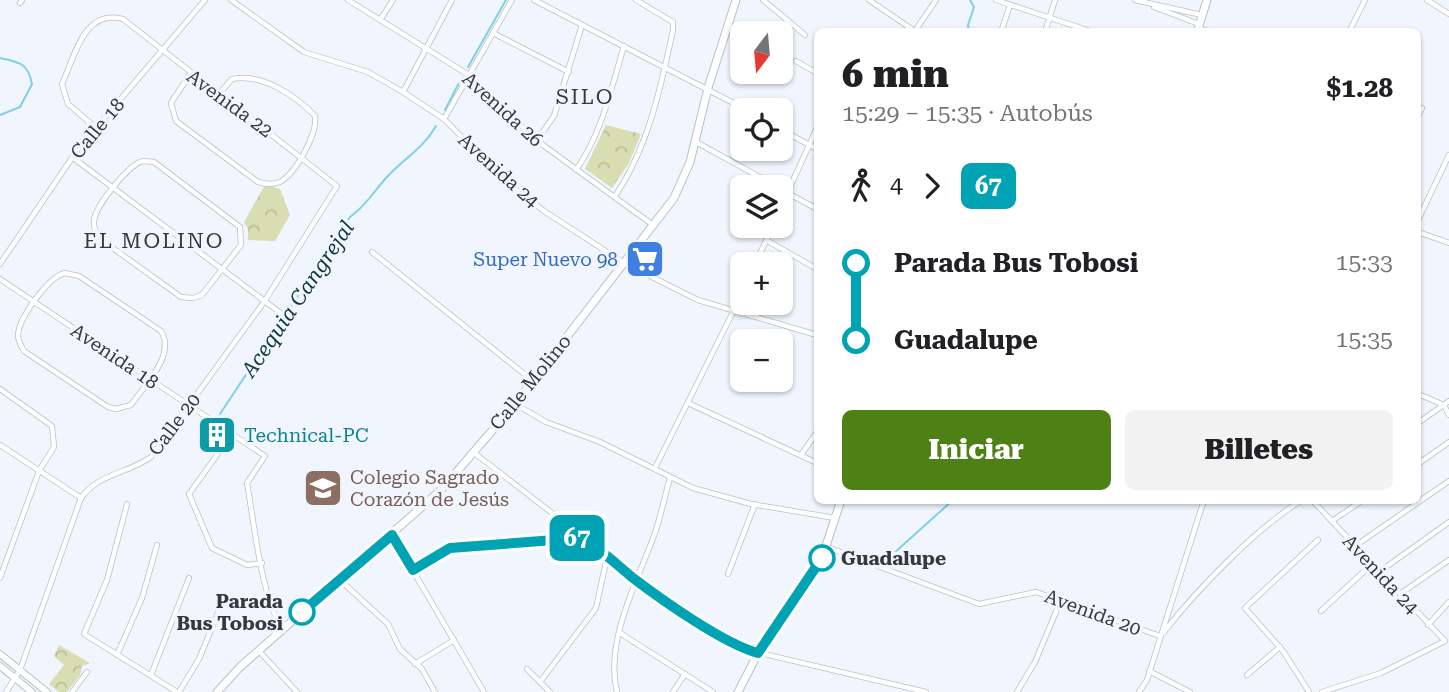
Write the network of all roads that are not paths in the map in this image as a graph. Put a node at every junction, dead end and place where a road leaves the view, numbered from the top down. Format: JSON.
{"nodes":[{"id":1,"x":205,"y":0,"type":"edge"},
{"id":2,"x":231,"y":0,"type":"edge"},
{"id":3,"x":348,"y":0,"type":"edge"},
{"id":4,"x":393,"y":0,"type":"edge"},
{"id":5,"x":452,"y":0,"type":"edge"},
{"id":6,"x":512,"y":0,"type":"edge"},
{"id":7,"x":534,"y":0,"type":"edge"},
{"id":8,"x":636,"y":0,"type":"edge"},
{"id":9,"x":736,"y":0,"type":"edge"},
{"id":10,"x":763,"y":0,"type":"edge"},
{"id":11,"x":869,"y":0,"type":"edge"},
{"id":12,"x":936,"y":0,"type":"edge"},
{"id":13,"x":996,"y":0,"type":"edge"},
{"id":14,"x":1055,"y":0,"type":"edge"},
{"id":15,"x":1135,"y":0,"type":"edge"},
{"id":16,"x":1206,"y":0,"type":"edge"},
{"id":17,"x":1365,"y":0,"type":"edge"},
{"id":18,"x":1427,"y":0,"type":"edge"},
{"id":19,"x":1147,"y":4,"type":"junction"},
{"id":20,"x":1010,"y":5,"type":"junction"},
{"id":21,"x":1449,"y":14,"type":"edge"},
{"id":22,"x":1202,"y":15,"type":"junction"},
{"id":23,"x":1050,"y":18,"type":"junction"},
{"id":24,"x":380,"y":20,"type":"junction"},
{"id":25,"x":582,"y":25,"type":"junction"},
{"id":26,"x":911,"y":28,"type":"edge"},
{"id":27,"x":918,"y":28,"type":"edge"},
{"id":28,"x":1002,"y":28,"type":"edge"},
{"id":29,"x":1046,"y":28,"type":"edge"},
{"id":30,"x":1081,"y":28,"type":"edge"},
{"id":31,"x":1198,"y":28,"type":"edge"},
{"id":32,"x":1351,"y":28,"type":"edge"},
{"id":33,"x":494,"y":33,"type":"junction"},
{"id":34,"x":805,"y":35,"type":"dead end"},
{"id":35,"x":624,"y":46,"type":"junction"},
{"id":36,"x":426,"y":49,"type":"junction"},
{"id":37,"x":162,"y":52,"type":"junction"},
{"id":38,"x":796,"y":61,"type":"dead end"},
{"id":39,"x":665,"y":66,"type":"junction"},
{"id":40,"x":814,"y":71,"type":"edge"},
{"id":41,"x":569,"y":72,"type":"junction"},
{"id":42,"x":190,"y":74,"type":"junction"},
{"id":43,"x":469,"y":75,"type":"junction"},
{"id":44,"x":708,"y":88,"type":"junction"},
{"id":45,"x":403,"y":92,"type":"junction"},
{"id":46,"x":218,"y":95,"type":"junction"},
{"id":47,"x":730,"y":100,"type":"edge"},
{"id":48,"x":444,"y":119,"type":"junction"},
{"id":49,"x":95,"y":127,"type":"junction"},
{"id":50,"x":814,"y":134,"type":"edge"},
{"id":51,"x":793,"y":136,"type":"edge"},
{"id":52,"x":536,"y":140,"type":"junction"},
{"id":53,"x":695,"y":142,"type":"junction"},
{"id":54,"x":809,"y":145,"type":"junction"},
{"id":55,"x":814,"y":148,"type":"edge"},
{"id":56,"x":1449,"y":155,"type":"edge"},
{"id":57,"x":301,"y":156,"type":"junction"},
{"id":58,"x":72,"y":158,"type":"junction"},
{"id":59,"x":576,"y":170,"type":"junction"},
{"id":60,"x":755,"y":175,"type":"edge"},
{"id":61,"x":793,"y":182,"type":"edge"},
{"id":62,"x":337,"y":186,"type":"joint"},
{"id":63,"x":113,"y":188,"type":"junction"},
{"id":64,"x":615,"y":196,"type":"junction"},
{"id":65,"x":793,"y":196,"type":"edge"},
{"id":66,"x":814,"y":207,"type":"edge"},
{"id":67,"x":1421,"y":214,"type":"edge"},
{"id":68,"x":654,"y":225,"type":"junction"},
{"id":69,"x":1421,"y":233,"type":"edge"},
{"id":70,"x":766,"y":240,"type":"joint"},
{"id":71,"x":1449,"y":243,"type":"edge"},
{"id":72,"x":372,"y":252,"type":"dead end"},
{"id":73,"x":760,"y":252,"type":"edge"},
{"id":74,"x":624,"y":263,"type":"junction"},
{"id":75,"x":0,"y":264,"type":"edge"},
{"id":76,"x":814,"y":267,"type":"edge"},
{"id":77,"x":223,"y":272,"type":"junction"},
{"id":78,"x":0,"y":279,"type":"edge"},
{"id":79,"x":34,"y":302,"type":"junction"},
{"id":80,"x":264,"y":302,"type":"junction"},
{"id":81,"x":730,"y":307,"type":"edge"},
{"id":82,"x":282,"y":314,"type":"dead end"},
{"id":83,"x":732,"y":315,"type":"edge"},
{"id":84,"x":754,"y":315,"type":"edge"},
{"id":85,"x":814,"y":334,"type":"edge"},
{"id":86,"x":149,"y":378,"type":"junction"},
{"id":87,"x":533,"y":381,"type":"junction"},
{"id":88,"x":0,"y":390,"type":"edge"},
{"id":89,"x":1421,"y":395,"type":"edge"},
{"id":90,"x":688,"y":403,"type":"junction"},
{"id":91,"x":1446,"y":403,"type":"edge"},
{"id":92,"x":514,"y":404,"type":"junction"},
{"id":93,"x":189,"y":405,"type":"junction"},
{"id":94,"x":1449,"y":415,"type":"edge"},
{"id":95,"x":1421,"y":421,"type":"edge"},
{"id":96,"x":232,"y":434,"type":"junction"},
{"id":97,"x":814,"y":436,"type":"edge"},
{"id":98,"x":1449,"y":442,"type":"edge"},
{"id":99,"x":0,"y":445,"type":"edge"},
{"id":100,"x":473,"y":451,"type":"junction"},
{"id":101,"x":801,"y":455,"type":"junction"},
{"id":102,"x":814,"y":462,"type":"edge"},
{"id":103,"x":1421,"y":462,"type":"edge"},
{"id":104,"x":655,"y":468,"type":"junction"},
{"id":105,"x":39,"y":471,"type":"junction"},
{"id":106,"x":670,"y":478,"type":"junction"},
{"id":107,"x":1449,"y":481,"type":"edge"},
{"id":108,"x":81,"y":498,"type":"junction"},
{"id":109,"x":1421,"y":500,"type":"edge"},
{"id":110,"x":127,"y":504,"type":"dead end"},
{"id":111,"x":840,"y":504,"type":"edge"},
{"id":112,"x":1203,"y":504,"type":"edge"},
{"id":113,"x":1296,"y":504,"type":"edge"},
{"id":114,"x":1316,"y":504,"type":"edge"},
{"id":115,"x":1357,"y":504,"type":"edge"},
{"id":116,"x":1415,"y":504,"type":"edge"},
{"id":117,"x":755,"y":505,"type":"junction"},
{"id":118,"x":552,"y":513,"type":"dead end"},
{"id":119,"x":836,"y":518,"type":"junction"},
{"id":120,"x":1332,"y":522,"type":"junction"},
{"id":121,"x":1449,"y":522,"type":"edge"},
{"id":122,"x":392,"y":535,"type":"junction"},
{"id":123,"x":1318,"y":540,"type":"dead end"},
{"id":124,"x":157,"y":545,"type":"dead end"},
{"id":125,"x":1354,"y":546,"type":"junction"},
{"id":126,"x":828,"y":547,"type":"junction"},
{"id":127,"x":607,"y":557,"type":"junction"},
{"id":128,"x":1449,"y":560,"type":"edge"},
{"id":129,"x":262,"y":563,"type":"junction"},
{"id":130,"x":1372,"y":564,"type":"junction"},
{"id":131,"x":413,"y":570,"type":"junction"},
{"id":132,"x":1379,"y":572,"type":"junction"},
{"id":133,"x":728,"y":573,"type":"dead end"},
{"id":134,"x":0,"y":578,"type":"edge"},
{"id":135,"x":189,"y":578,"type":"dead end"},
{"id":136,"x":340,"y":579,"type":"junction"},
{"id":137,"x":636,"y":580,"type":"junction"},
{"id":138,"x":1400,"y":594,"type":"junction"},
{"id":139,"x":1061,"y":600,"type":"junction"},
{"id":140,"x":1449,"y":602,"type":"edge"},
{"id":141,"x":222,"y":603,"type":"dead end"},
{"id":142,"x":1321,"y":611,"type":"dead end"},
{"id":143,"x":1428,"y":625,"type":"junction"},
{"id":144,"x":283,"y":629,"type":"junction"},
{"id":145,"x":620,"y":633,"type":"junction"},
{"id":146,"x":1160,"y":636,"type":"junction"},
{"id":147,"x":454,"y":640,"type":"junction"},
{"id":148,"x":1447,"y":642,"type":"edge"},
{"id":149,"x":1280,"y":647,"type":"junction"},
{"id":150,"x":258,"y":651,"type":"junction"},
{"id":151,"x":758,"y":653,"type":"junction"},
{"id":152,"x":0,"y":654,"type":"edge"},
{"id":153,"x":117,"y":655,"type":"junction"},
{"id":154,"x":415,"y":664,"type":"junction"},
{"id":155,"x":0,"y":666,"type":"edge"},
{"id":156,"x":527,"y":669,"type":"dead end"},
{"id":157,"x":20,"y":670,"type":"junction"},
{"id":158,"x":1149,"y":671,"type":"junction"},
{"id":159,"x":87,"y":672,"type":"dead end"},
{"id":160,"x":685,"y":674,"type":"junction"},
{"id":161,"x":151,"y":675,"type":"junction"},
{"id":162,"x":1247,"y":676,"type":"dead end"},
{"id":163,"x":15,"y":678,"type":"junction"},
{"id":164,"x":540,"y":682,"type":"junction"},
{"id":165,"x":6,"y":692,"type":"edge"},
{"id":166,"x":32,"y":692,"type":"edge"},
{"id":167,"x":47,"y":692,"type":"edge"},
{"id":168,"x":72,"y":692,"type":"edge"},
{"id":169,"x":178,"y":692,"type":"edge"},
{"id":170,"x":217,"y":692,"type":"edge"},
{"id":171,"x":297,"y":692,"type":"edge"},
{"id":172,"x":435,"y":692,"type":"edge"},
{"id":173,"x":484,"y":692,"type":"edge"},
{"id":174,"x":550,"y":692,"type":"edge"},
{"id":175,"x":617,"y":692,"type":"edge"},
{"id":176,"x":673,"y":692,"type":"edge"},
{"id":177,"x":713,"y":692,"type":"edge"},
{"id":178,"x":738,"y":692,"type":"edge"},
{"id":179,"x":926,"y":692,"type":"edge"},
{"id":180,"x":1017,"y":692,"type":"edge"},
{"id":181,"x":1139,"y":692,"type":"edge"},
{"id":182,"x":1190,"y":692,"type":"edge"},
{"id":183,"x":1309,"y":692,"type":"edge"},
{"id":184,"x":1322,"y":692,"type":"edge"}],
"edges":[{"from":1,"to":37,"type":"street","name":"Calle 18"},
{"from":2,"to":45,"type":"street","name":"Avenida 24"},
{"from":3,"to":24,"type":"street","name":"Avenida 26"},
{"from":4,"to":24,"type":"street"},
{"from":5,"to":36,"type":"street"},
{"from":6,"to":33,"type":"street"},
{"from":7,"to":25,"type":"street"},
{"from":8,"to":39,"type":"street"},
{"from":9,"to":44,"type":"main road","name":"Calle Molino"},
{"from":10,"to":34,"type":"street"},
{"from":11,"to":26,"type":"street"},
{"from":12,"to":27,"type":"street"},
{"from":13,"to":20,"type":"street"},
{"from":14,"to":23,"type":"street"},
{"from":15,"to":19,"type":"street"},
{"from":16,"to":22,"type":"main road"},
{"from":17,"to":32,"type":"street"},
{"from":18,"to":21,"type":"street"},
{"from":19,"to":22,"type":"street"},
{"from":19,"to":31,"type":"street"},
{"from":20,"to":23,"type":"street"},
{"from":20,"to":28,"type":"street"},
{"from":22,"to":31,"type":"main road"},
{"from":23,"to":29,"type":"street"},
{"from":23,"to":30,"type":"street"},
{"from":24,"to":36,"type":"street","name":"Avenida 26"},
{"from":25,"to":35,"type":"street"},
{"from":25,"to":41,"type":"street"},
{"from":33,"to":41,"type":"street"},
{"from":33,"to":43,"type":"street"},
{"from":35,"to":39,"type":"street"},
{"from":35,"to":59,"type":"street"},
{"from":36,"to":43,"type":"street","name":"Avenida 26"},
{"from":36,"to":45,"type":"street"},
{"from":37,"to":42,"type":"street","name":"Avenida 22"},
{"from":37,"to":49,"type":"street","name":"Calle 18"},
{"from":37,"to":49,"type":"street","name":"Avenida 22"},
{"from":38,"to":40,"type":"street"},
{"from":39,"to":44,"type":"street"},
{"from":39,"to":64,"type":"street"},
{"from":41,"to":52,"type":"street"},
{"from":42,"to":46,"type":"street","name":"Avenida 22"},
{"from":42,"to":57,"type":"street"},
{"from":43,"to":48,"type":"street"},
{"from":43,"to":52,"type":"street","name":"Avenida 26"},
{"from":44,"to":47,"type":"street"},
{"from":44,"to":53,"type":"main road","name":"Calle Molino"},
{"from":45,"to":48,"type":"street","name":"Avenida 24"},
{"from":46,"to":57,"type":"street","name":"Avenida 22"},
{"from":46,"to":57,"type":"street"},
{"from":48,"to":74,"type":"street","name":"Avenida 24"},
{"from":49,"to":58,"type":"street","name":"Calle 18"},
{"from":50,"to":54,"type":"street"},
{"from":51,"to":54,"type":"street"},
{"from":52,"to":59,"type":"street","name":"Avenida 26"},
{"from":53,"to":60,"type":"street"},
{"from":53,"to":68,"type":"main road","name":"Calle Molino"},
{"from":54,"to":55,"type":"street"},
{"from":54,"to":61,"type":"street"},
{"from":56,"to":67,"type":"street"},
{"from":57,"to":62,"type":"street","name":"Avenida 22"},
{"from":58,"to":63,"type":"street"},
{"from":58,"to":75,"type":"street","name":"Calle 18"},
{"from":59,"to":64,"type":"street","name":"Avenida 26"},
{"from":62,"to":80,"type":"street","name":"Calle 20"},
{"from":63,"to":77,"type":"street"},
{"from":63,"to":77,"type":"street"},
{"from":63,"to":77,"type":"street"},
{"from":64,"to":68,"type":"street","name":"Avenida 26"},
{"from":65,"to":66,"type":"street"},
{"from":68,"to":74,"type":"main road","name":"Calle Molino"},
{"from":69,"to":71,"type":"street"},
{"from":70,"to":73,"type":"street"},
{"from":70,"to":76,"type":"street"},
{"from":72,"to":87,"type":"street"},
{"from":74,"to":81,"type":"street","name":"Avenida 24"},
{"from":74,"to":87,"type":"main road","name":"Calle Molino"},
{"from":77,"to":80,"type":"street"},
{"from":78,"to":79,"type":"street","name":"Avenida 18"},
{"from":79,"to":86,"type":"street","name":"Avenida 18"},
{"from":79,"to":86,"type":"street"},
{"from":79,"to":86,"type":"street"},
{"from":80,"to":82,"type":"street"},
{"from":80,"to":93,"type":"street","name":"Calle 20"},
{"from":83,"to":90,"type":"street"},
{"from":84,"to":85,"type":"street","name":"Avenida 24"},
{"from":86,"to":93,"type":"street","name":"Avenida 18"},
{"from":87,"to":92,"type":"main road","name":"Calle Molino"},
{"from":88,"to":105,"type":"street"},
{"from":89,"to":91,"type":"street"},
{"from":90,"to":101,"type":"street"},
{"from":90,"to":104,"type":"street"},
{"from":91,"to":94,"type":"street"},
{"from":91,"to":95,"type":"street"},
{"from":92,"to":100,"type":"main road","name":"Calle Molino"},
{"from":92,"to":104,"type":"street"},
{"from":93,"to":96,"type":"street","name":"Avenida 18"},
{"from":93,"to":108,"type":"street","name":"Calle 20"},
{"from":96,"to":129,"type":"street","name":"Avenida 18"},
{"from":96,"to":129,"type":"street"},
{"from":97,"to":101,"type":"street"},
{"from":98,"to":103,"type":"street"},
{"from":99,"to":105,"type":"street"},
{"from":100,"to":118,"type":"street"},
{"from":100,"to":122,"type":"main road","name":"Calle Molino"},
{"from":101,"to":102,"type":"street"},
{"from":104,"to":106,"type":"street"},
{"from":105,"to":108,"type":"street"},
{"from":105,"to":134,"type":"street"},
{"from":106,"to":117,"type":"street"},
{"from":106,"to":137,"type":"street"},
{"from":107,"to":109,"type":"street"},
{"from":108,"to":157,"type":"street"},
{"from":110,"to":153,"type":"street"},
{"from":111,"to":119,"type":"main road"},
{"from":112,"to":146,"type":"street"},
{"from":113,"to":146,"type":"street"},
{"from":114,"to":120,"type":"street","name":"Avenida 24"},
{"from":115,"to":120,"type":"street"},
{"from":116,"to":125,"type":"street"},
{"from":117,"to":119,"type":"street"},
{"from":117,"to":133,"type":"street"},
{"from":119,"to":126,"type":"main road"},
{"from":120,"to":125,"type":"street","name":"Avenida 24"},
{"from":121,"to":132,"type":"street"},
{"from":122,"to":131,"type":"street"},
{"from":122,"to":136,"type":"main road","name":"Calle Molino"},
{"from":123,"to":149,"type":"street"},
{"from":124,"to":153,"type":"street"},
{"from":125,"to":130,"type":"street","name":"Avenida 24"},
{"from":126,"to":139,"type":"street","name":"Avenida 20"},
{"from":126,"to":151,"type":"main road"},
{"from":127,"to":131,"type":"street"},
{"from":127,"to":137,"type":"street"},
{"from":127,"to":164,"type":"street"},
{"from":128,"to":138,"type":"street"},
{"from":129,"to":144,"type":"street"},
{"from":130,"to":132,"type":"street","name":"Avenida 24"},
{"from":130,"to":142,"type":"street"},
{"from":131,"to":147,"type":"street"},
{"from":132,"to":138,"type":"street","name":"Avenida 24"},
{"from":135,"to":161,"type":"street"},
{"from":136,"to":144,"type":"main road","name":"Calle Molino"},
{"from":136,"to":154,"type":"street"},
{"from":137,"to":145,"type":"street"},
{"from":137,"to":151,"type":"street"},
{"from":138,"to":143,"type":"street","name":"Avenida 24"},
{"from":139,"to":146,"type":"street","name":"Avenida 20"},
{"from":139,"to":180,"type":"street"},
{"from":140,"to":143,"type":"street"},
{"from":141,"to":169,"type":"street"},
{"from":143,"to":148,"type":"street","name":"Avenida 24"},
{"from":144,"to":150,"type":"main road","name":"Calle Molino"},
{"from":145,"to":160,"type":"street"},
{"from":145,"to":175,"type":"street"},
{"from":146,"to":158,"type":"street"},
{"from":147,"to":154,"type":"street"},
{"from":147,"to":173,"type":"street"},
{"from":148,"to":184,"type":"street","name":"Avenida 24"},
{"from":149,"to":162,"type":"street"},
{"from":149,"to":183,"type":"street"},
{"from":150,"to":170,"type":"main road","name":"Calle Molino"},
{"from":150,"to":171,"type":"street"},
{"from":151,"to":178,"type":"main road"},
{"from":151,"to":179,"type":"street"},
{"from":152,"to":157,"type":"street"},
{"from":153,"to":161,"type":"street"},
{"from":154,"to":172,"type":"street"},
{"from":155,"to":163,"type":"street"},
{"from":156,"to":164,"type":"street"},
{"from":157,"to":163,"type":"street"},
{"from":157,"to":167,"type":"street"},
{"from":158,"to":181,"type":"street"},
{"from":158,"to":182,"type":"street"},
{"from":159,"to":168,"type":"street"},
{"from":160,"to":176,"type":"street"},
{"from":160,"to":177,"type":"street"},
{"from":161,"to":169,"type":"street"},
{"from":163,"to":165,"type":"street"},
{"from":163,"to":166,"type":"street"},
{"from":164,"to":174,"type":"street"}]}
